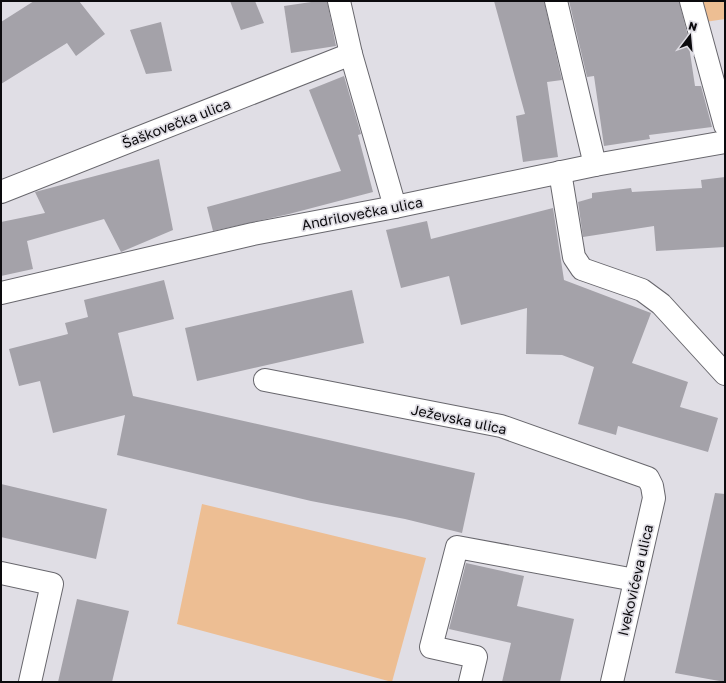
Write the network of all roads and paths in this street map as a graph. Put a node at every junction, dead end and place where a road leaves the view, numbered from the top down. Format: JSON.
{"nodes":[{"id":1,"x":339,"y":1,"type":"edge"},
{"id":2,"x":556,"y":1,"type":"edge"},
{"id":3,"x":691,"y":1,"type":"edge"},
{"id":4,"x":350,"y":54,"type":"junction"},
{"id":5,"x":725,"y":126,"type":"edge"},
{"id":6,"x":725,"y":142,"type":"edge"},
{"id":7,"x":595,"y":165,"type":"junction"},
{"id":8,"x":560,"y":172,"type":"junction"},
{"id":9,"x":1,"y":192,"type":"edge"},
{"id":10,"x":395,"y":207,"type":"junction"},
{"id":11,"x":1,"y":293,"type":"edge"},
{"id":12,"x":725,"y":374,"type":"edge"},
{"id":13,"x":265,"y":380,"type":"dead end"},
{"id":14,"x":648,"y":478,"type":"joint"},
{"id":15,"x":1,"y":572,"type":"edge"},
{"id":16,"x":635,"y":580,"type":"junction"},
{"id":17,"x":30,"y":682,"type":"edge"},
{"id":18,"x":470,"y":682,"type":"edge"},
{"id":19,"x":612,"y":682,"type":"edge"}],
"edges":[{"from":1,"to":4,"type":"street"},
{"from":2,"to":7,"type":"street"},
{"from":3,"to":5,"type":"street"},
{"from":4,"to":9,"type":"street","name":"Šaškovečka ulica"},
{"from":4,"to":10,"type":"street"},
{"from":6,"to":7,"type":"street","name":"Andrilovečka ulica"},
{"from":7,"to":8,"type":"street","name":"Andrilovečka ulica"},
{"from":8,"to":10,"type":"street","name":"Andrilovečka ulica"},
{"from":8,"to":12,"type":"street"},
{"from":10,"to":11,"type":"street","name":"Andrilovečka ulica"},
{"from":13,"to":14,"type":"street","name":"Ježevska ulica"},
{"from":14,"to":16,"type":"street","name":"Ivekovićeva ulica"},
{"from":15,"to":17,"type":"street"},
{"from":16,"to":18,"type":"street"},
{"from":16,"to":19,"type":"street","name":"Ivekovićeva ulica"}]}
